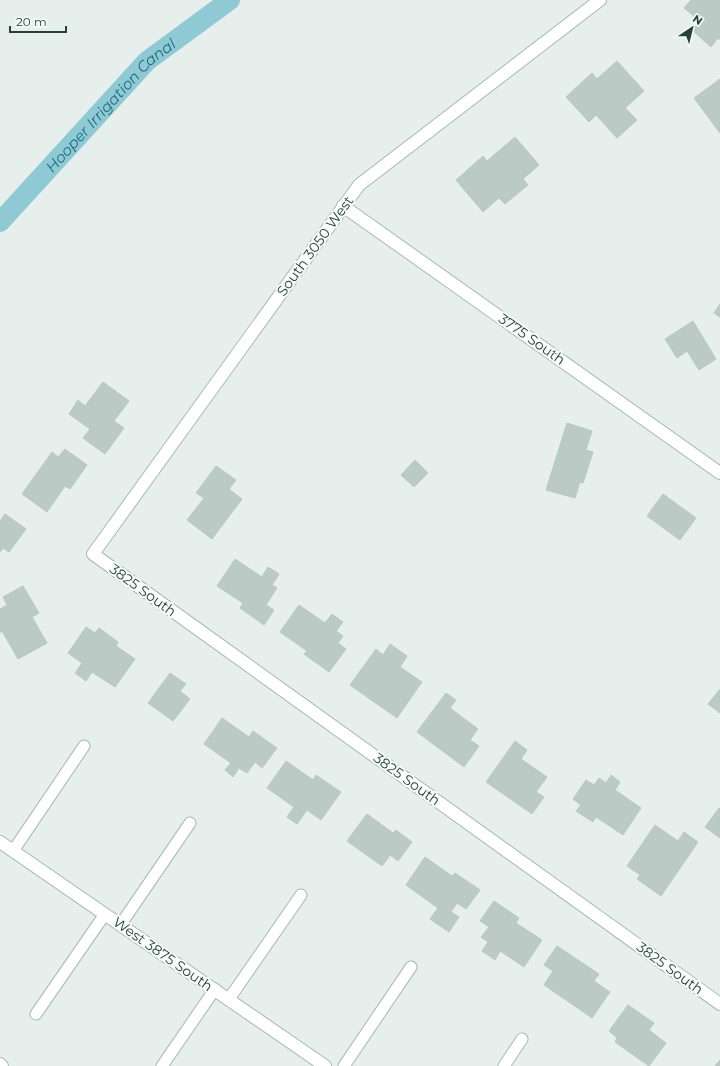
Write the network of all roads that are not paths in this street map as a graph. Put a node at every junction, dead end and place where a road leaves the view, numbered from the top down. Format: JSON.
{"nodes":[{"id":1,"x":600,"y":0,"type":"edge"},
{"id":2,"x":343,"y":206,"type":"junction"},
{"id":3,"x":720,"y":472,"type":"edge"},
{"id":4,"x":93,"y":554,"type":"joint"},
{"id":5,"x":84,"y":746,"type":"dead end"},
{"id":6,"x":190,"y":822,"type":"dead end"},
{"id":7,"x":0,"y":842,"type":"edge"},
{"id":8,"x":13,"y":851,"type":"junction"},
{"id":9,"x":301,"y":894,"type":"dead end"},
{"id":10,"x":105,"y":914,"type":"junction"},
{"id":11,"x":121,"y":924,"type":"junction"},
{"id":12,"x":411,"y":966,"type":"dead end"},
{"id":13,"x":215,"y":989,"type":"junction"},
{"id":14,"x":229,"y":999,"type":"junction"},
{"id":15,"x":720,"y":1004,"type":"edge"},
{"id":16,"x":36,"y":1014,"type":"dead end"},
{"id":17,"x":522,"y":1039,"type":"dead end"},
{"id":18,"x":323,"y":1065,"type":"edge"},
{"id":19,"x":162,"y":1066,"type":"edge"},
{"id":20,"x":344,"y":1066,"type":"edge"},
{"id":21,"x":504,"y":1066,"type":"edge"}],
"edges":[{"from":1,"to":2,"type":"street","name":"South 3050 West"},
{"from":2,"to":3,"type":"street","name":"3775 South"},
{"from":2,"to":4,"type":"street","name":"South 3050 West"},
{"from":4,"to":15,"type":"street","name":"3825 South"},
{"from":5,"to":8,"type":"lane"},
{"from":6,"to":11,"type":"lane"},
{"from":7,"to":8,"type":"street","name":"West 3875 South"},
{"from":8,"to":10,"type":"street","name":"West 3875 South"},
{"from":9,"to":14,"type":"lane"},
{"from":10,"to":11,"type":"street","name":"West 3875 South"},
{"from":10,"to":16,"type":"lane"},
{"from":11,"to":13,"type":"street","name":"West 3875 South"},
{"from":12,"to":20,"type":"lane"},
{"from":13,"to":14,"type":"street","name":"West 3875 South"},
{"from":13,"to":19,"type":"lane"},
{"from":14,"to":18,"type":"street","name":"West 3875 South"},
{"from":17,"to":21,"type":"lane"}]}
